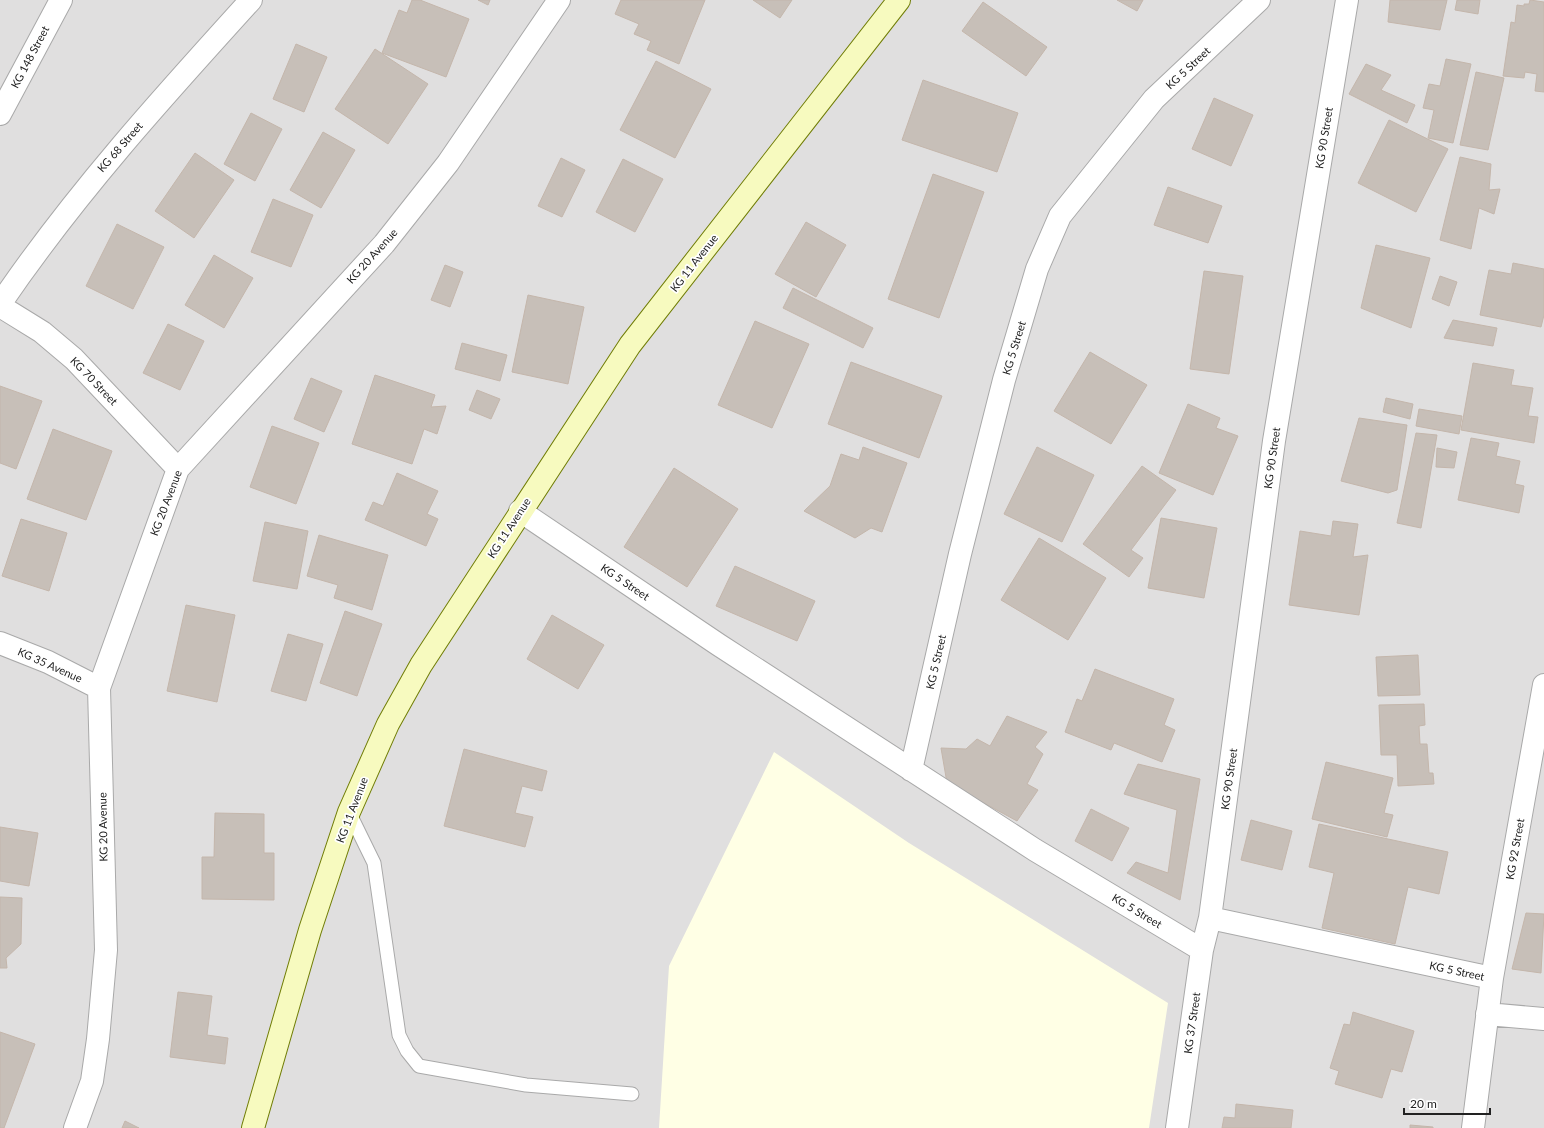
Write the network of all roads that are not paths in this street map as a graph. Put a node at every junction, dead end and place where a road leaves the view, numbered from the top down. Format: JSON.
{"nodes":[{"id":1,"x":61,"y":0,"type":"edge"},
{"id":2,"x":251,"y":0,"type":"edge"},
{"id":3,"x":559,"y":0,"type":"edge"},
{"id":4,"x":899,"y":0,"type":"edge"},
{"id":5,"x":1259,"y":0,"type":"edge"},
{"id":6,"x":1347,"y":0,"type":"edge"},
{"id":7,"x":0,"y":114,"type":"edge"},
{"id":8,"x":0,"y":305,"type":"edge"},
{"id":9,"x":178,"y":469,"type":"junction"},
{"id":10,"x":520,"y":511,"type":"junction"},
{"id":11,"x":0,"y":643,"type":"edge"},
{"id":12,"x":1544,"y":684,"type":"edge"},
{"id":13,"x":99,"y":688,"type":"junction"},
{"id":14,"x":911,"y":770,"type":"junction"},
{"id":15,"x":349,"y":812,"type":"junction"},
{"id":16,"x":1210,"y":918,"type":"junction"},
{"id":17,"x":1202,"y":950,"type":"junction"},
{"id":18,"x":1492,"y":978,"type":"junction"},
{"id":19,"x":1486,"y":1014,"type":"junction"},
{"id":20,"x":1544,"y":1019,"type":"edge"},
{"id":21,"x":632,"y":1094,"type":"dead end"},
{"id":22,"x":75,"y":1128,"type":"edge"},
{"id":23,"x":253,"y":1128,"type":"edge"},
{"id":24,"x":1177,"y":1128,"type":"edge"},
{"id":25,"x":1473,"y":1128,"type":"edge"}],
"edges":[{"from":1,"to":7,"type":"street","name":"KG 148 Street"},
{"from":2,"to":8,"type":"street","name":"KG 68 Street"},
{"from":3,"to":9,"type":"street","name":"KG 20 Avenue"},
{"from":4,"to":10,"type":"main road","name":"KG 11 Avenue"},
{"from":5,"to":14,"type":"street","name":"KG 5 Street"},
{"from":6,"to":16,"type":"street","name":"KG 90 Street"},
{"from":8,"to":9,"type":"street","name":"KG 70 Street"},
{"from":9,"to":13,"type":"street","name":"KG 20 Avenue"},
{"from":10,"to":14,"type":"street","name":"KG 5 Street"},
{"from":10,"to":15,"type":"main road","name":"KG 11 Avenue"},
{"from":11,"to":13,"type":"street","name":"KG 35 Avenue"},
{"from":12,"to":18,"type":"street","name":"KG 92 Street"},
{"from":13,"to":22,"type":"street","name":"KG 20 Avenue"},
{"from":14,"to":17,"type":"street","name":"KG 5 Street"},
{"from":15,"to":21,"type":"lane"},
{"from":15,"to":23,"type":"main road","name":"KG 11 Avenue"},
{"from":16,"to":17,"type":"street","name":"KG 37 Street"},
{"from":16,"to":18,"type":"street","name":"KG 5 Street"},
{"from":17,"to":24,"type":"street","name":"KG 37 Street"},
{"from":18,"to":19,"type":"street","name":"KG 92 Street"},
{"from":19,"to":20,"type":"street"},
{"from":19,"to":25,"type":"street","name":"KG 92 Street"}]}
